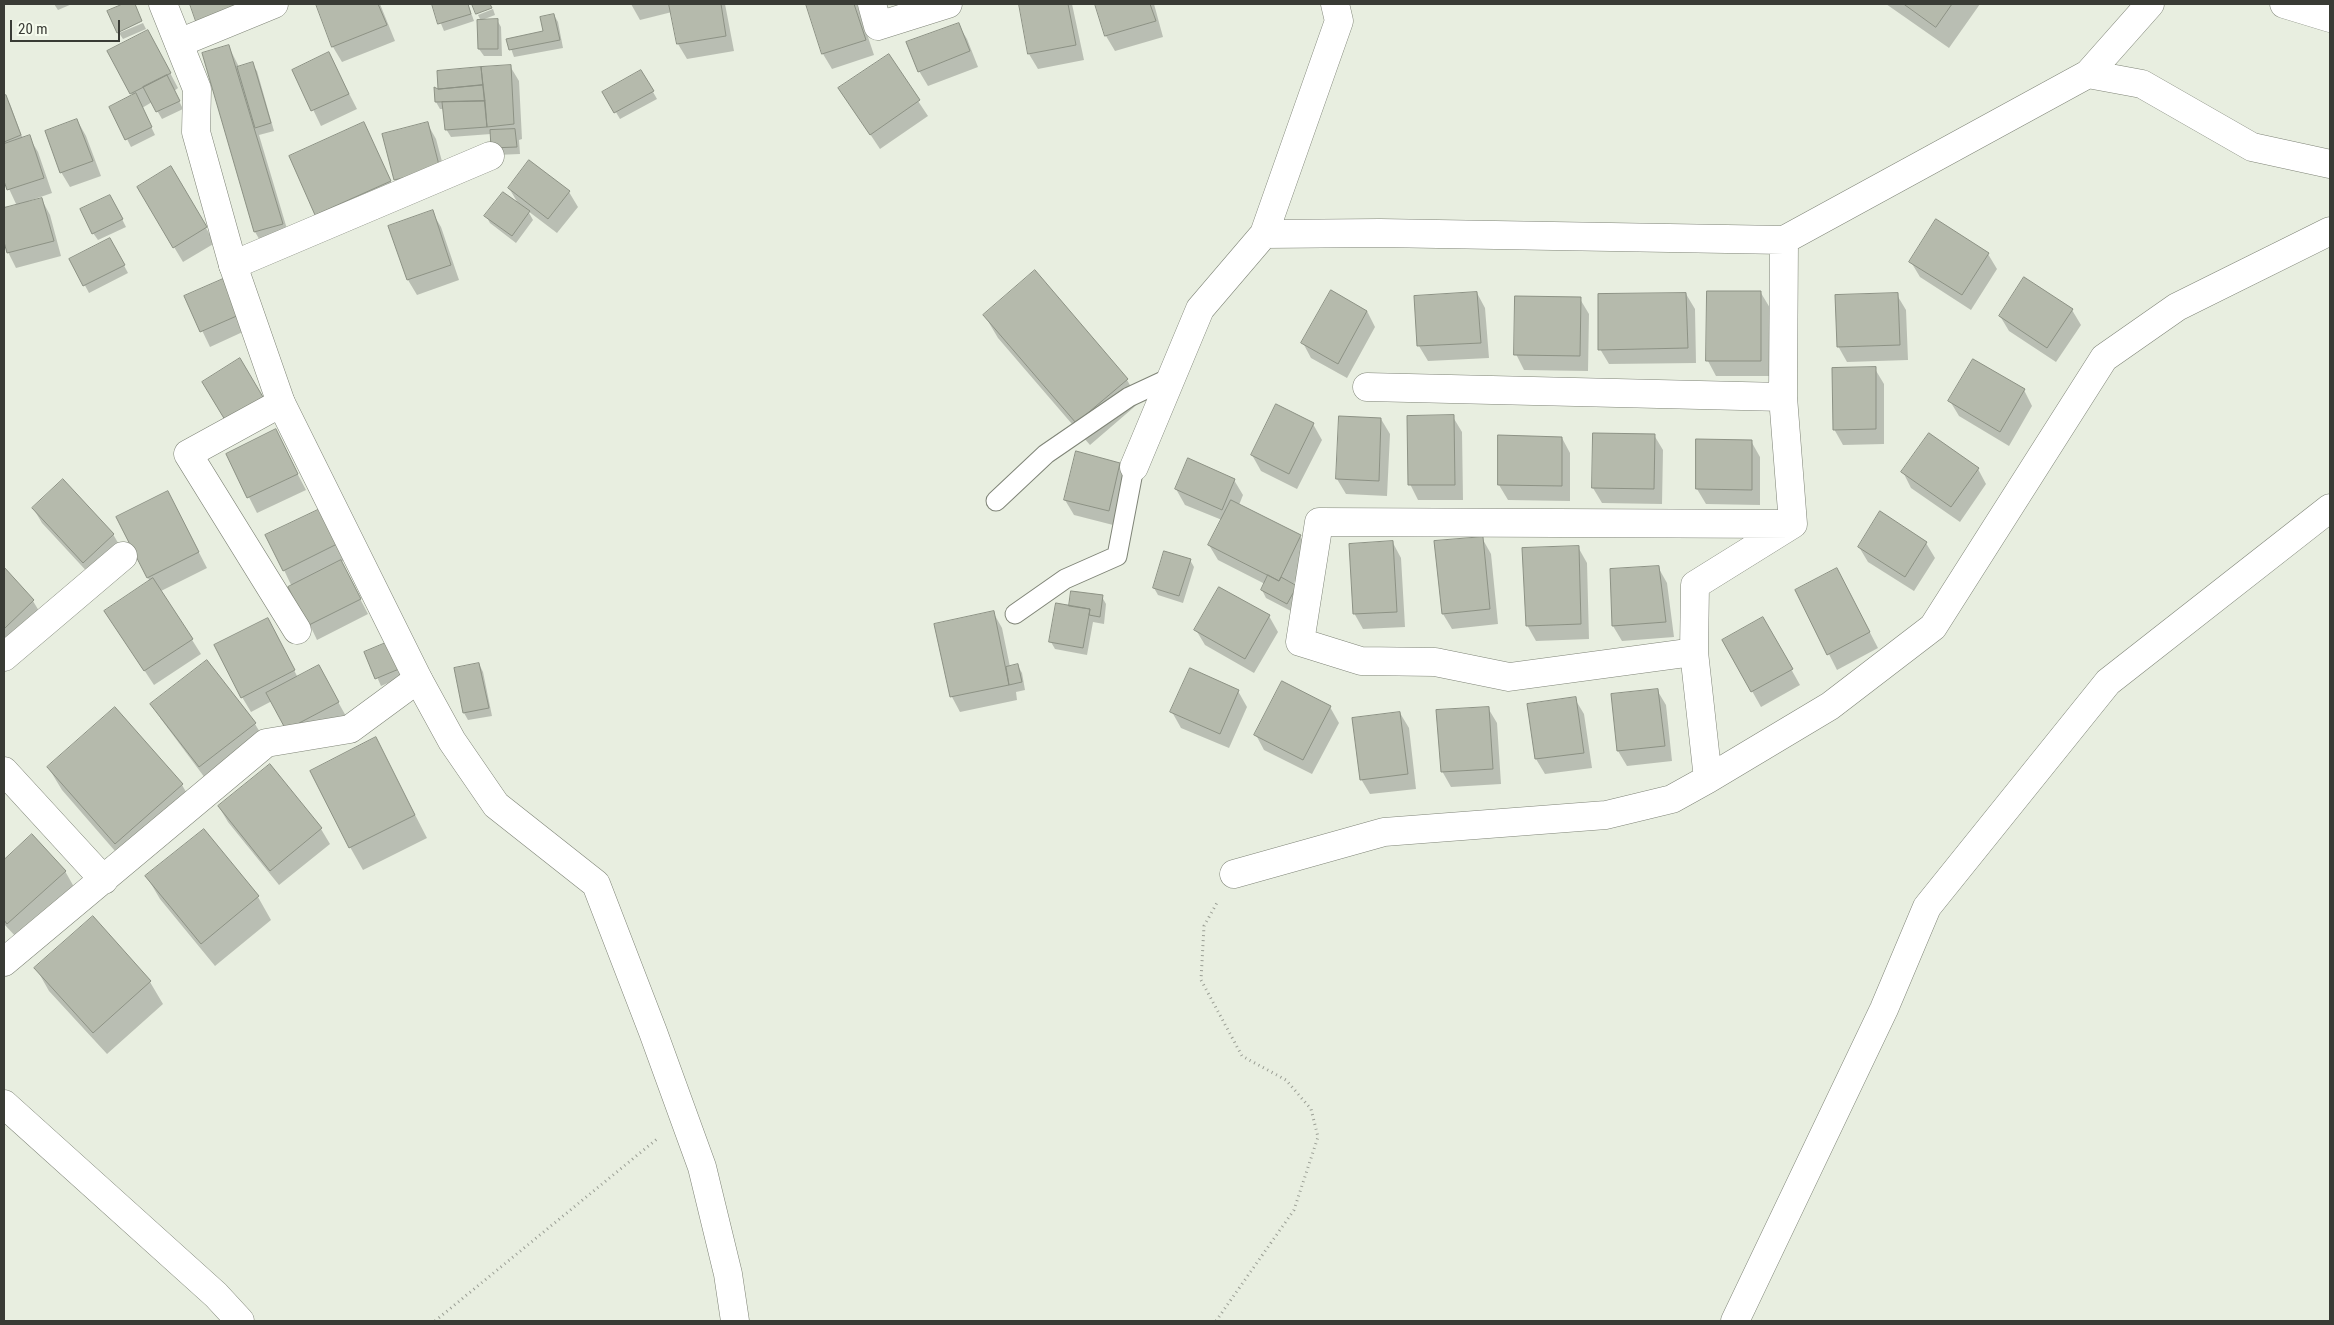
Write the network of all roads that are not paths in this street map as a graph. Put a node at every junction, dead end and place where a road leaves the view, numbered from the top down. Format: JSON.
{"nodes":[{"id":1,"x":163,"y":4,"type":"edge"},
{"id":2,"x":274,"y":4,"type":"edge"},
{"id":3,"x":872,"y":4,"type":"edge"},
{"id":4,"x":948,"y":4,"type":"edge"},
{"id":5,"x":1335,"y":4,"type":"edge"},
{"id":6,"x":2150,"y":4,"type":"edge"},
{"id":7,"x":2284,"y":4,"type":"edge"},
{"id":8,"x":2330,"y":18,"type":"edge"},
{"id":9,"x":179,"y":43,"type":"junction"},
{"id":10,"x":2088,"y":74,"type":"junction"},
{"id":11,"x":490,"y":156,"type":"dead end"},
{"id":12,"x":2330,"y":164,"type":"edge"},
{"id":13,"x":2330,"y":231,"type":"edge"},
{"id":14,"x":1264,"y":234,"type":"junction"},
{"id":15,"x":1784,"y":240,"type":"junction"},
{"id":16,"x":233,"y":265,"type":"junction"},
{"id":17,"x":1172,"y":377,"type":"junction"},
{"id":18,"x":1367,"y":387,"type":"dead end"},
{"id":19,"x":1783,"y":397,"type":"junction"},
{"id":20,"x":281,"y":403,"type":"junction"},
{"id":21,"x":1134,"y":467,"type":"joint"},
{"id":22,"x":996,"y":501,"type":"dead end"},
{"id":23,"x":2330,"y":508,"type":"edge"},
{"id":24,"x":1792,"y":524,"type":"junction"},
{"id":25,"x":123,"y":556,"type":"dead end"},
{"id":26,"x":1015,"y":614,"type":"dead end"},
{"id":27,"x":297,"y":630,"type":"dead end"},
{"id":28,"x":1694,"y":652,"type":"junction"},
{"id":29,"x":4,"y":657,"type":"edge"},
{"id":30,"x":418,"y":679,"type":"junction"},
{"id":31,"x":4,"y":771,"type":"edge"},
{"id":32,"x":1708,"y":779,"type":"junction"},
{"id":33,"x":1234,"y":874,"type":"road end"},
{"id":34,"x":104,"y":880,"type":"junction"},
{"id":35,"x":4,"y":962,"type":"edge"},
{"id":36,"x":4,"y":1104,"type":"edge"},
{"id":37,"x":240,"y":1321,"type":"edge"},
{"id":38,"x":735,"y":1321,"type":"edge"},
{"id":39,"x":1735,"y":1321,"type":"edge"}],
"edges":[{"from":1,"to":9,"type":"street"},
{"from":2,"to":9,"type":"street"},
{"from":3,"to":4,"type":"street"},
{"from":5,"to":14,"type":"street"},
{"from":6,"to":10,"type":"street"},
{"from":7,"to":8,"type":"street"},
{"from":9,"to":16,"type":"street"},
{"from":10,"to":12,"type":"street"},
{"from":10,"to":15,"type":"street"},
{"from":11,"to":16,"type":"street"},
{"from":13,"to":32,"type":"street"},
{"from":14,"to":15,"type":"street"},
{"from":14,"to":17,"type":"street"},
{"from":15,"to":19,"type":"street"},
{"from":16,"to":20,"type":"street"},
{"from":17,"to":21,"type":"street"},
{"from":17,"to":22,"type":"lane"},
{"from":18,"to":19,"type":"street"},
{"from":19,"to":24,"type":"street"},
{"from":20,"to":27,"type":"street"},
{"from":20,"to":30,"type":"street"},
{"from":21,"to":26,"type":"lane"},
{"from":23,"to":39,"type":"street"},
{"from":24,"to":28,"type":"street"},
{"from":24,"to":28,"type":"street"},
{"from":25,"to":29,"type":"street"},
{"from":28,"to":32,"type":"street"},
{"from":30,"to":34,"type":"street"},
{"from":30,"to":38,"type":"street"},
{"from":31,"to":34,"type":"street"},
{"from":32,"to":33,"type":"street"},
{"from":34,"to":35,"type":"street"},
{"from":36,"to":37,"type":"street"}]}
